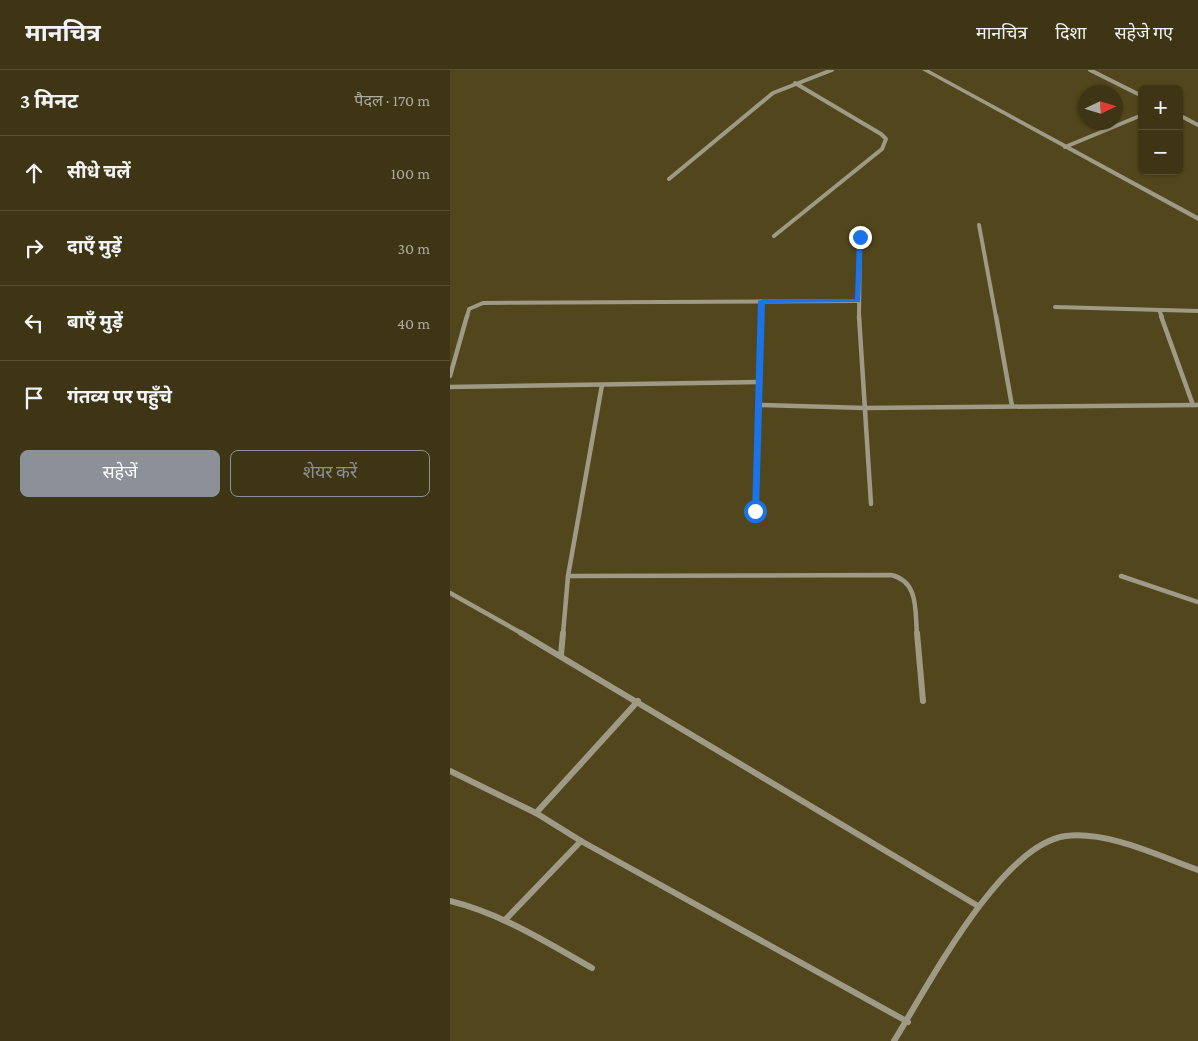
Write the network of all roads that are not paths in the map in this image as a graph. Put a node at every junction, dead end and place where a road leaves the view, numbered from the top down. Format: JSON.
{"nodes":[{"id":1,"x":832,"y":70,"type":"edge"},
{"id":2,"x":925,"y":70,"type":"edge"},
{"id":3,"x":1090,"y":70,"type":"edge"},
{"id":4,"x":1101,"y":70,"type":"edge"},
{"id":5,"x":1094,"y":72,"type":"junction"},
{"id":6,"x":795,"y":83,"type":"junction"},
{"id":7,"x":1138,"y":94,"type":"edge"},
{"id":8,"x":1138,"y":117,"type":"edge"},
{"id":9,"x":1183,"y":118,"type":"edge"},
{"id":10,"x":1198,"y":125,"type":"edge"},
{"id":11,"x":1064,"y":147,"type":"junction"},
{"id":12,"x":669,"y":179,"type":"dead end"},
{"id":13,"x":1198,"y":219,"type":"edge"},
{"id":14,"x":979,"y":225,"type":"dead end"},
{"id":15,"x":774,"y":236,"type":"dead end"},
{"id":16,"x":860,"y":237,"type":"dead end"},
{"id":17,"x":762,"y":301,"type":"junction"},
{"id":18,"x":858,"y":301,"type":"junction"},
{"id":19,"x":1055,"y":308,"type":"dead end"},
{"id":20,"x":1159,"y":310,"type":"junction"},
{"id":21,"x":1198,"y":311,"type":"edge"},
{"id":22,"x":450,"y":376,"type":"edge"},
{"id":23,"x":760,"y":382,"type":"junction"},
{"id":24,"x":602,"y":385,"type":"junction"},
{"id":25,"x":450,"y":387,"type":"edge"},
{"id":26,"x":1196,"y":405,"type":"edge"},
{"id":27,"x":760,"y":406,"type":"junction"},
{"id":28,"x":1012,"y":406,"type":"junction"},
{"id":29,"x":865,"y":408,"type":"junction"},
{"id":30,"x":871,"y":504,"type":"dead end"},
{"id":31,"x":755,"y":511,"type":"dead end"},
{"id":32,"x":568,"y":576,"type":"junction"},
{"id":33,"x":1121,"y":576,"type":"dead end"},
{"id":34,"x":450,"y":593,"type":"edge"},
{"id":35,"x":1198,"y":602,"type":"edge"},
{"id":36,"x":561,"y":655,"type":"junction"},
{"id":37,"x":638,"y":701,"type":"junction"},
{"id":38,"x":923,"y":701,"type":"dead end"},
{"id":39,"x":450,"y":771,"type":"edge"},
{"id":40,"x":536,"y":813,"type":"junction"},
{"id":41,"x":581,"y":841,"type":"junction"},
{"id":42,"x":1198,"y":870,"type":"edge"},
{"id":43,"x":450,"y":901,"type":"edge"},
{"id":44,"x":978,"y":906,"type":"junction"},
{"id":45,"x":506,"y":919,"type":"junction"},
{"id":46,"x":592,"y":968,"type":"dead end"},
{"id":47,"x":908,"y":1022,"type":"junction"},
{"id":48,"x":894,"y":1041,"type":"edge"}],
"edges":[{"from":1,"to":6,"type":"street"},
{"from":2,"to":11,"type":"street"},
{"from":3,"to":5,"type":"street"},
{"from":4,"to":5,"type":"street"},
{"from":5,"to":7,"type":"street"},
{"from":6,"to":12,"type":"street"},
{"from":6,"to":15,"type":"street"},
{"from":8,"to":11,"type":"street"},
{"from":9,"to":10,"type":"street"},
{"from":11,"to":13,"type":"street"},
{"from":14,"to":28,"type":"street"},
{"from":16,"to":18,"type":"street"},
{"from":17,"to":18,"type":"street"},
{"from":17,"to":22,"type":"street"},
{"from":17,"to":23,"type":"street"},
{"from":18,"to":29,"type":"street"},
{"from":19,"to":20,"type":"street"},
{"from":20,"to":21,"type":"street"},
{"from":20,"to":26,"type":"street"},
{"from":23,"to":24,"type":"street"},
{"from":23,"to":27,"type":"street"},
{"from":24,"to":25,"type":"street"},
{"from":24,"to":32,"type":"street"},
{"from":26,"to":28,"type":"street"},
{"from":27,"to":29,"type":"street"},
{"from":27,"to":31,"type":"street"},
{"from":28,"to":29,"type":"street"},
{"from":29,"to":30,"type":"street"},
{"from":32,"to":36,"type":"street"},
{"from":32,"to":38,"type":"street"},
{"from":33,"to":35,"type":"street"},
{"from":34,"to":36,"type":"street"},
{"from":36,"to":37,"type":"street"},
{"from":37,"to":40,"type":"street"},
{"from":37,"to":44,"type":"street"},
{"from":39,"to":40,"type":"street"},
{"from":40,"to":41,"type":"street"},
{"from":41,"to":45,"type":"street"},
{"from":41,"to":47,"type":"street"},
{"from":42,"to":44,"type":"street"},
{"from":43,"to":45,"type":"street"},
{"from":44,"to":47,"type":"street"},
{"from":45,"to":46,"type":"street"},
{"from":47,"to":48,"type":"street"}]}
